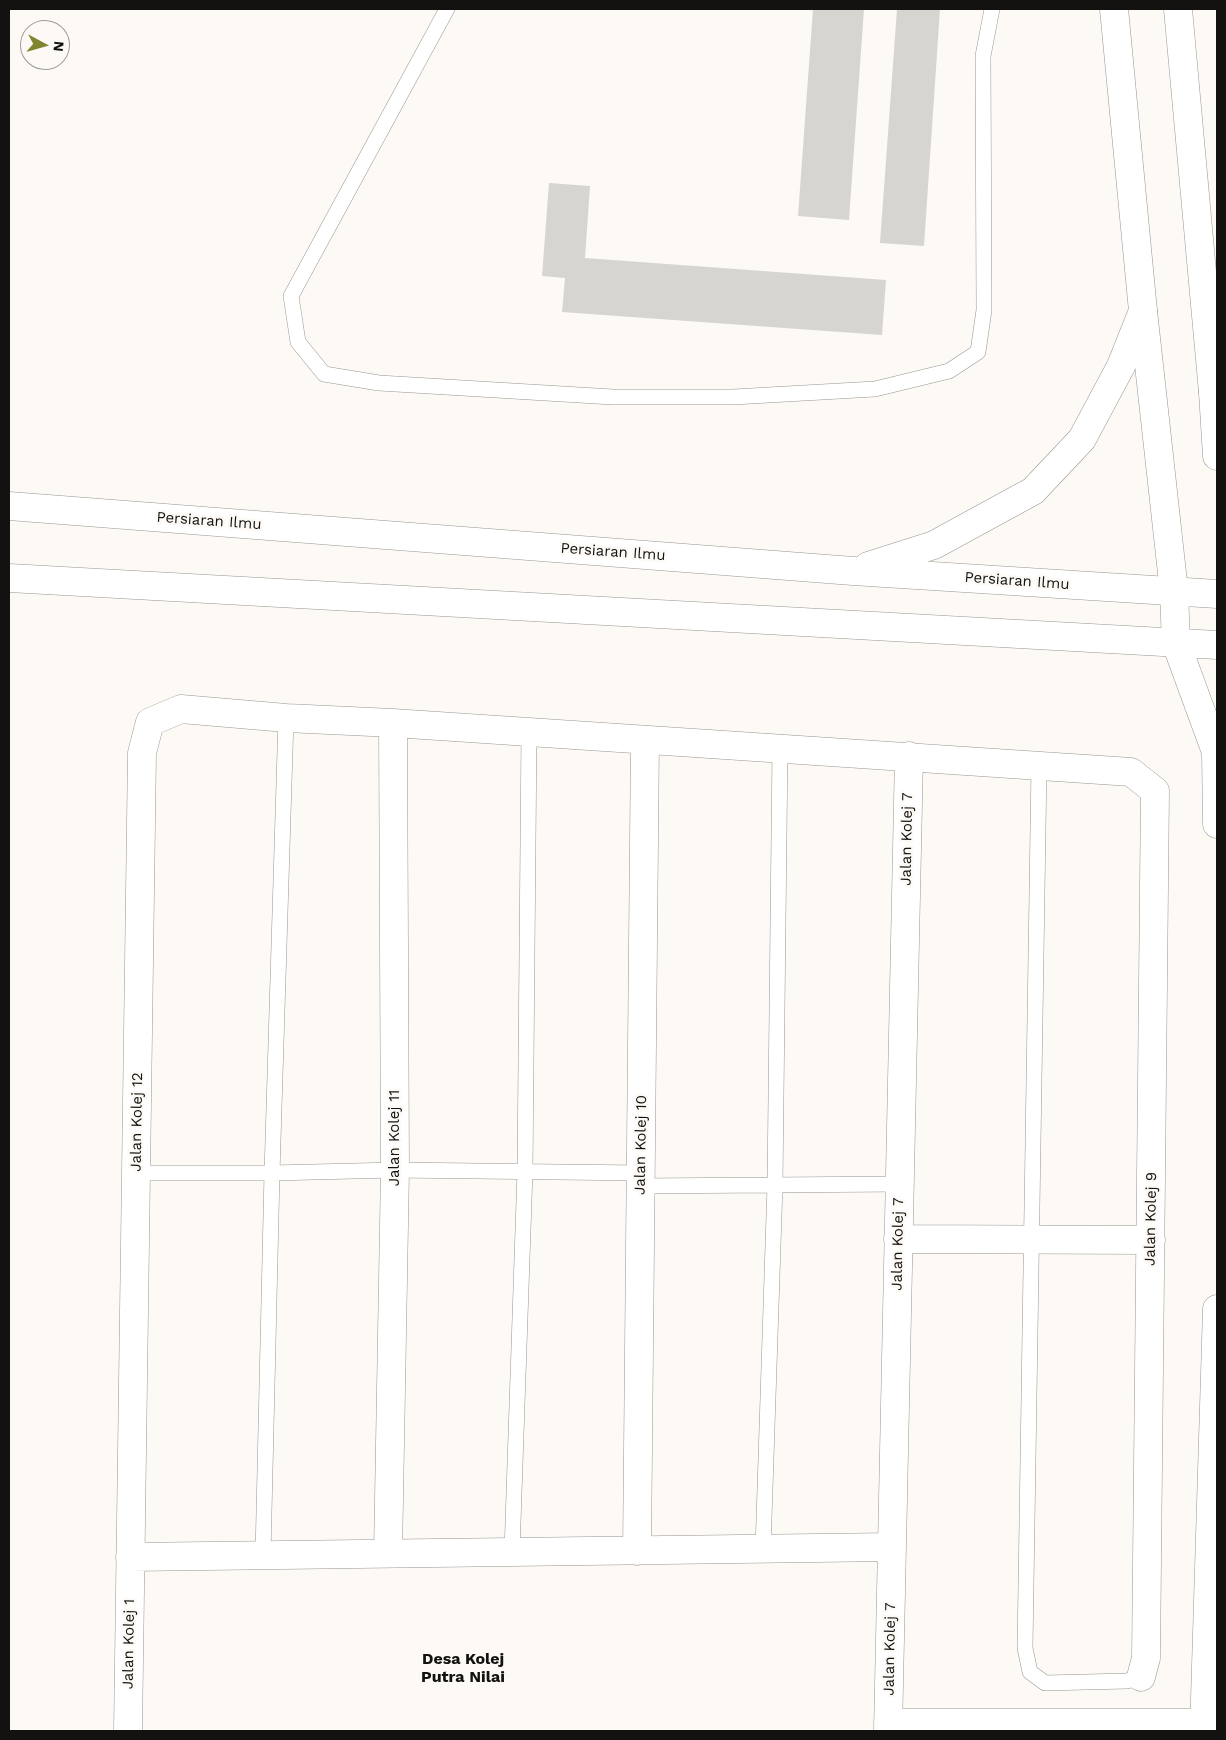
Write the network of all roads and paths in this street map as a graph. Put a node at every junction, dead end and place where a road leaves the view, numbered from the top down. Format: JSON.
{"nodes":[{"id":1,"x":448,"y":9,"type":"edge"},
{"id":2,"x":992,"y":9,"type":"edge"},
{"id":3,"x":1114,"y":9,"type":"edge"},
{"id":4,"x":1178,"y":9,"type":"edge"},
{"id":5,"x":1143,"y":311,"type":"junction"},
{"id":6,"x":1215,"y":394,"type":"edge"},
{"id":7,"x":1217,"y":456,"type":"edge"},
{"id":8,"x":9,"y":506,"type":"edge"},
{"id":9,"x":853,"y":571,"type":"junction"},
{"id":10,"x":9,"y":578,"type":"edge"},
{"id":11,"x":1174,"y":592,"type":"junction"},
{"id":12,"x":1217,"y":594,"type":"edge"},
{"id":13,"x":1176,"y":643,"type":"junction"},
{"id":14,"x":1217,"y":645,"type":"edge"},
{"id":15,"x":286,"y":718,"type":"junction"},
{"id":16,"x":393,"y":723,"type":"junction"},
{"id":17,"x":529,"y":733,"type":"junction"},
{"id":18,"x":645,"y":740,"type":"junction"},
{"id":19,"x":1216,"y":745,"type":"edge"},
{"id":20,"x":780,"y":748,"type":"junction"},
{"id":21,"x":909,"y":756,"type":"junction"},
{"id":22,"x":1039,"y":766,"type":"junction"},
{"id":23,"x":1217,"y":824,"type":"edge"},
{"id":24,"x":395,"y":1170,"type":"junction"},
{"id":25,"x":526,"y":1171,"type":"junction"},
{"id":26,"x":136,"y":1172,"type":"junction"},
{"id":27,"x":272,"y":1173,"type":"junction"},
{"id":28,"x":640,"y":1180,"type":"junction"},
{"id":29,"x":899,"y":1184,"type":"junction"},
{"id":30,"x":775,"y":1185,"type":"junction"},
{"id":31,"x":898,"y":1239,"type":"junction"},
{"id":32,"x":1031,"y":1240,"type":"junction"},
{"id":33,"x":1151,"y":1240,"type":"junction"},
{"id":34,"x":1217,"y":1309,"type":"edge"},
{"id":35,"x":892,"y":1547,"type":"junction"},
{"id":36,"x":762,"y":1549,"type":"junction"},
{"id":37,"x":637,"y":1550,"type":"junction"},
{"id":38,"x":512,"y":1552,"type":"junction"},
{"id":39,"x":388,"y":1554,"type":"junction"},
{"id":40,"x":263,"y":1555,"type":"junction"},
{"id":41,"x":130,"y":1557,"type":"junction"},
{"id":42,"x":1141,"y":1677,"type":"joint"},
{"id":43,"x":888,"y":1727,"type":"edge"},
{"id":44,"x":1204,"y":1727,"type":"edge"},
{"id":45,"x":128,"y":1731,"type":"edge"}],
"edges":[{"from":1,"to":2,"type":"lane"},
{"from":3,"to":5,"type":"street"},
{"from":4,"to":6,"type":"street"},
{"from":5,"to":9,"type":"street"},
{"from":5,"to":11,"type":"street"},
{"from":6,"to":7,"type":"street"},
{"from":8,"to":9,"type":"street","name":"Persiaran Ilmu"},
{"from":9,"to":11,"type":"street","name":"Persiaran Ilmu"},
{"from":10,"to":13,"type":"street"},
{"from":11,"to":12,"type":"street","name":"Persiaran Ilmu"},
{"from":11,"to":13,"type":"street"},
{"from":13,"to":14,"type":"street"},
{"from":13,"to":19,"type":"street"},
{"from":15,"to":16,"type":"street"},
{"from":15,"to":26,"type":"street","name":"Jalan Kolej 12"},
{"from":15,"to":27,"type":"lane"},
{"from":16,"to":17,"type":"street"},
{"from":16,"to":24,"type":"street","name":"Jalan Kolej 11"},
{"from":17,"to":18,"type":"street"},
{"from":17,"to":25,"type":"lane"},
{"from":18,"to":20,"type":"street"},
{"from":18,"to":28,"type":"street","name":"Jalan Kolej 10"},
{"from":19,"to":23,"type":"street"},
{"from":20,"to":21,"type":"street"},
{"from":20,"to":30,"type":"lane"},
{"from":21,"to":22,"type":"street"},
{"from":21,"to":29,"type":"street","name":"Jalan Kolej 7"},
{"from":22,"to":32,"type":"lane"},
{"from":22,"to":33,"type":"street","name":"Jalan Kolej 9"},
{"from":24,"to":25,"type":"lane"},
{"from":24,"to":27,"type":"lane"},
{"from":24,"to":39,"type":"street","name":"Jalan Kolej 11"},
{"from":25,"to":28,"type":"lane"},
{"from":25,"to":38,"type":"lane"},
{"from":26,"to":27,"type":"lane"},
{"from":26,"to":41,"type":"street","name":"Jalan Kolej 12"},
{"from":27,"to":40,"type":"lane"},
{"from":28,"to":30,"type":"lane"},
{"from":28,"to":37,"type":"street","name":"Jalan Kolej 10"},
{"from":29,"to":30,"type":"lane"},
{"from":29,"to":31,"type":"street","name":"Jalan Kolej 7"},
{"from":30,"to":36,"type":"lane"},
{"from":31,"to":32,"type":"street"},
{"from":31,"to":35,"type":"street","name":"Jalan Kolej 7"},
{"from":32,"to":33,"type":"street"},
{"from":32,"to":42,"type":"lane"},
{"from":33,"to":42,"type":"street","name":"Jalan Kolej 9"},
{"from":34,"to":44,"type":"street"},
{"from":35,"to":36,"type":"street"},
{"from":35,"to":43,"type":"street","name":"Jalan Kolej 7"},
{"from":36,"to":37,"type":"street"},
{"from":37,"to":38,"type":"street"},
{"from":38,"to":39,"type":"street"},
{"from":39,"to":40,"type":"street"},
{"from":40,"to":41,"type":"street"},
{"from":41,"to":45,"type":"street","name":"Jalan Kolej 1"},
{"from":43,"to":44,"type":"street"}]}
